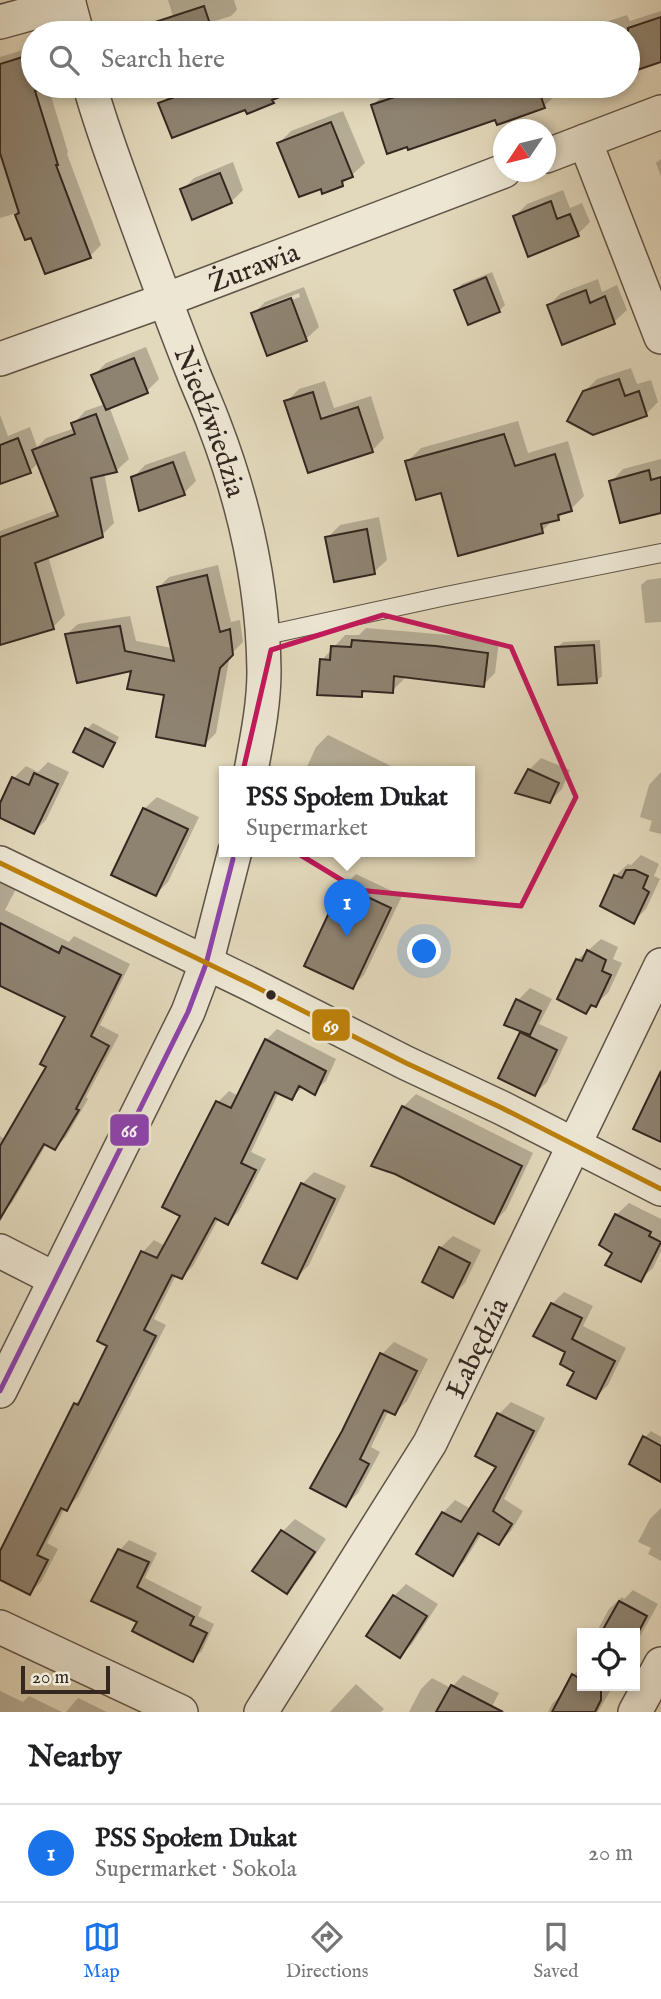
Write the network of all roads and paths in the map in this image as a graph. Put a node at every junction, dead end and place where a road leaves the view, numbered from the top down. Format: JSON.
{"nodes":[{"id":1,"x":71,"y":12,"type":"edge"},
{"id":2,"x":0,"y":22,"type":"edge"},
{"id":3,"x":94,"y":98,"type":"edge"},
{"id":4,"x":661,"y":112,"type":"edge"},
{"id":5,"x":585,"y":141,"type":"junction"},
{"id":6,"x":556,"y":152,"type":"edge"},
{"id":7,"x":493,"y":176,"type":"edge"},
{"id":8,"x":165,"y":300,"type":"junction"},
{"id":9,"x":661,"y":337,"type":"edge"},
{"id":10,"x":0,"y":359,"type":"edge"},
{"id":11,"x":661,"y":553,"type":"edge"},
{"id":12,"x":262,"y":636,"type":"junction"},
{"id":13,"x":252,"y":766,"type":"edge"},
{"id":14,"x":233,"y":857,"type":"edge"},
{"id":15,"x":0,"y":863,"type":"edge"},
{"id":16,"x":206,"y":964,"type":"junction"},
{"id":17,"x":661,"y":965,"type":"edge"},
{"id":18,"x":574,"y":1145,"type":"junction"},
{"id":19,"x":661,"y":1189,"type":"edge"},
{"id":20,"x":0,"y":1251,"type":"edge"},
{"id":21,"x":55,"y":1279,"type":"junction"},
{"id":22,"x":0,"y":1391,"type":"edge"},
{"id":23,"x":0,"y":1627,"type":"edge"},
{"id":24,"x":661,"y":1664,"type":"edge"},
{"id":25,"x":181,"y":1712,"type":"edge"},
{"id":26,"x":261,"y":1712,"type":"edge"},
{"id":27,"x":635,"y":1712,"type":"edge"}],
"edges":[{"from":1,"to":2,"type":"street"},
{"from":3,"to":8,"type":"street","name":"Niedźwiedzia"},
{"from":4,"to":5,"type":"street"},
{"from":5,"to":6,"type":"street"},
{"from":5,"to":9,"type":"street"},
{"from":7,"to":8,"type":"street","name":"Żurawia"},
{"from":8,"to":10,"type":"street","name":"Żurawia"},
{"from":8,"to":12,"type":"street","name":"Niedźwiedzia"},
{"from":11,"to":12,"type":"lane"},
{"from":12,"to":13,"type":"street","name":"Niedźwiedzia"},
{"from":14,"to":16,"type":"street"},
{"from":15,"to":16,"type":"street"},
{"from":16,"to":18,"type":"street"},
{"from":16,"to":21,"type":"street"},
{"from":17,"to":18,"type":"street","name":"Łabędzia"},
{"from":18,"to":19,"type":"street"},
{"from":18,"to":26,"type":"street","name":"Łabędzia"},
{"from":20,"to":21,"type":"street"},
{"from":21,"to":22,"type":"street"},
{"from":23,"to":25,"type":"street"},
{"from":24,"to":27,"type":"street"}]}
